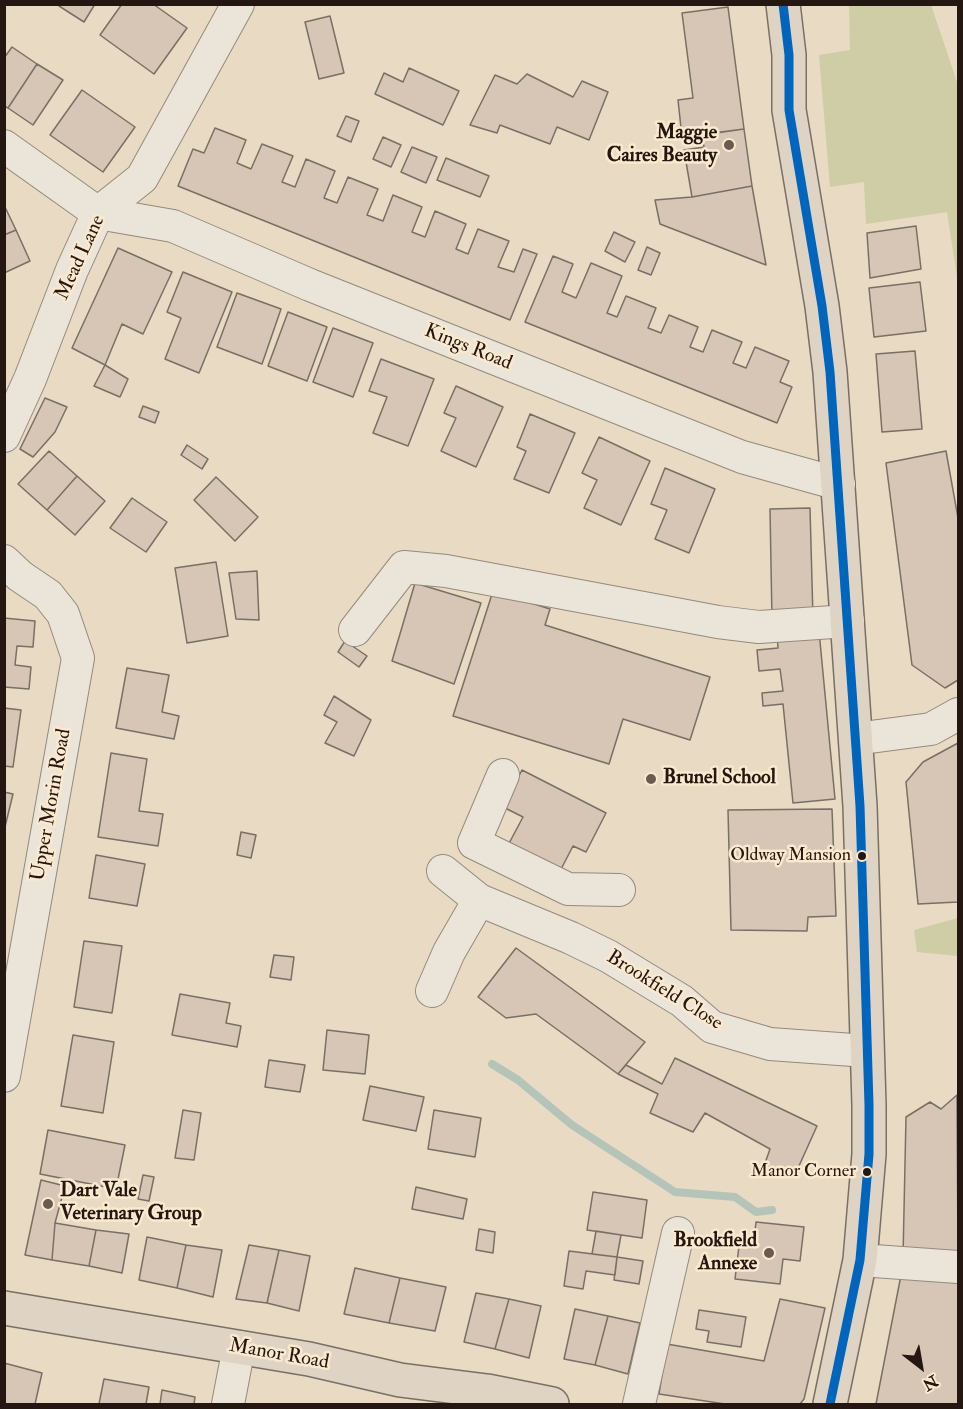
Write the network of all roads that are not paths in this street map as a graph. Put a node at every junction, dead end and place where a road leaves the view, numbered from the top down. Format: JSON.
{"nodes":[{"id":1,"x":238,"y":4,"type":"edge"},
{"id":2,"x":783,"y":4,"type":"edge"},
{"id":3,"x":4,"y":146,"type":"edge"},
{"id":4,"x":98,"y":213,"type":"junction"},
{"id":5,"x":4,"y":436,"type":"edge"},
{"id":6,"x":838,"y":484,"type":"junction"},
{"id":7,"x":4,"y":561,"type":"edge"},
{"id":8,"x":848,"y":621,"type":"junction"},
{"id":9,"x":356,"y":630,"type":"dead end"},
{"id":10,"x":958,"y":714,"type":"edge"},
{"id":11,"x":855,"y":739,"type":"junction"},
{"id":12,"x":503,"y":775,"type":"dead end"},
{"id":13,"x":443,"y":871,"type":"dead end"},
{"id":14,"x":619,"y":890,"type":"dead end"},
{"id":15,"x":479,"y":900,"type":"junction"},
{"id":16,"x":432,"y":991,"type":"dead end"},
{"id":17,"x":867,"y":1051,"type":"junction"},
{"id":18,"x":4,"y":1076,"type":"edge"},
{"id":19,"x":678,"y":1233,"type":"dead end"},
{"id":20,"x":860,"y":1260,"type":"junction"},
{"id":21,"x":958,"y":1267,"type":"edge"},
{"id":22,"x":4,"y":1308,"type":"edge"},
{"id":23,"x":239,"y":1347,"type":"junction"},
{"id":24,"x":485,"y":1398,"type":"edge"},
{"id":25,"x":228,"y":1404,"type":"edge"},
{"id":26,"x":552,"y":1404,"type":"edge"},
{"id":27,"x":639,"y":1404,"type":"edge"},
{"id":28,"x":830,"y":1404,"type":"edge"}],
"edges":[{"from":1,"to":4,"type":"street","name":"Mead Lane"},
{"from":2,"to":6,"type":"main road"},
{"from":3,"to":4,"type":"street"},
{"from":4,"to":5,"type":"street","name":"Mead Lane"},
{"from":4,"to":6,"type":"street","name":"Kings Road"},
{"from":6,"to":8,"type":"main road"},
{"from":7,"to":18,"type":"street","name":"Upper Morin Road"},
{"from":8,"to":9,"type":"street"},
{"from":8,"to":11,"type":"main road"},
{"from":10,"to":11,"type":"street"},
{"from":11,"to":17,"type":"main road"},
{"from":12,"to":14,"type":"street"},
{"from":13,"to":15,"type":"street","name":"Brookfield Close"},
{"from":15,"to":16,"type":"street"},
{"from":15,"to":17,"type":"street","name":"Brookfield Close"},
{"from":17,"to":20,"type":"main road"},
{"from":19,"to":27,"type":"street"},
{"from":20,"to":21,"type":"street"},
{"from":20,"to":28,"type":"main road"},
{"from":22,"to":23,"type":"main road","name":"Manor Road"},
{"from":23,"to":24,"type":"main road","name":"Manor Road"},
{"from":23,"to":25,"type":"street"},
{"from":24,"to":26,"type":"main road","name":"Manor Road"}]}
